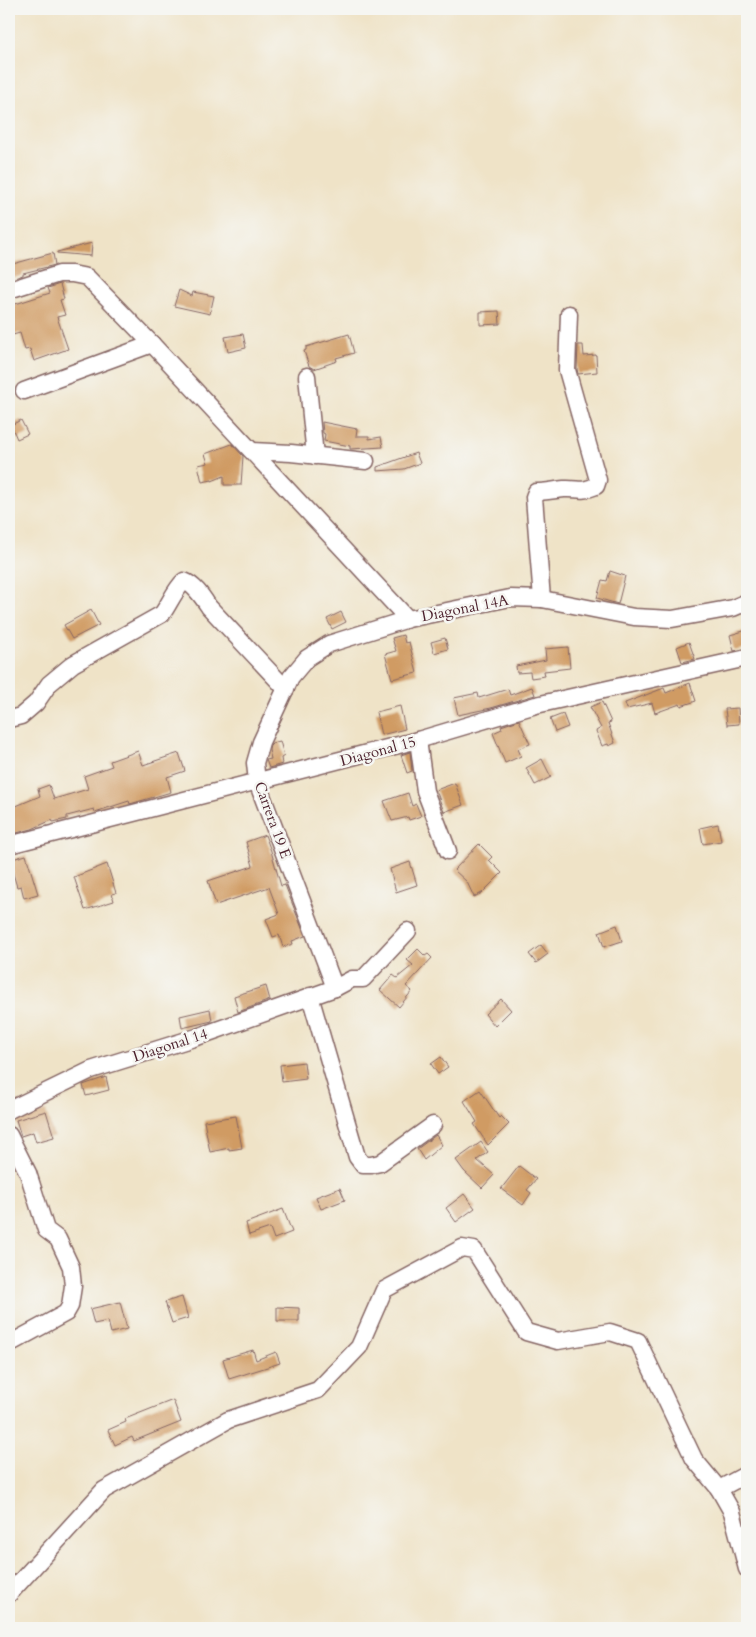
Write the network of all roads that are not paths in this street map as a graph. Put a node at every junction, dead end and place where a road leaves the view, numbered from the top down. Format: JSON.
{"nodes":[{"id":1,"x":9,"y":290,"type":"edge"},
{"id":2,"x":569,"y":314,"type":"dead end"},
{"id":3,"x":152,"y":344,"type":"junction"},
{"id":4,"x":307,"y":376,"type":"dead end"},
{"id":5,"x":24,"y":391,"type":"dead end"},
{"id":6,"x":252,"y":451,"type":"junction"},
{"id":7,"x":315,"y":456,"type":"junction"},
{"id":8,"x":366,"y":461,"type":"dead end"},
{"id":9,"x":542,"y":599,"type":"junction"},
{"id":10,"x":747,"y":602,"type":"edge"},
{"id":11,"x":408,"y":619,"type":"junction"},
{"id":12,"x":307,"y":658,"type":"joint"},
{"id":13,"x":747,"y":658,"type":"edge"},
{"id":14,"x":286,"y":689,"type":"junction"},
{"id":15,"x":9,"y":719,"type":"edge"},
{"id":16,"x":418,"y":740,"type":"junction"},
{"id":17,"x":257,"y":782,"type":"junction"},
{"id":18,"x":9,"y":846,"type":"edge"},
{"id":19,"x":448,"y":851,"type":"dead end"},
{"id":20,"x":408,"y":931,"type":"dead end"},
{"id":21,"x":335,"y":988,"type":"junction"},
{"id":22,"x":310,"y":996,"type":"junction"},
{"id":23,"x":10,"y":1104,"type":"edge"},
{"id":24,"x":433,"y":1125,"type":"dead end"},
{"id":25,"x":9,"y":1135,"type":"edge"},
{"id":26,"x":9,"y":1344,"type":"edge"},
{"id":27,"x":747,"y":1474,"type":"edge"},
{"id":28,"x":719,"y":1489,"type":"junction"},
{"id":29,"x":747,"y":1570,"type":"edge"},
{"id":30,"x":9,"y":1594,"type":"edge"}],
"edges":[{"from":1,"to":3,"type":"street"},
{"from":2,"to":9,"type":"street"},
{"from":3,"to":5,"type":"street"},
{"from":3,"to":6,"type":"street"},
{"from":4,"to":7,"type":"street"},
{"from":6,"to":7,"type":"street"},
{"from":6,"to":11,"type":"street"},
{"from":7,"to":8,"type":"street"},
{"from":9,"to":10,"type":"street","name":"Diagonal 14A"},
{"from":9,"to":11,"type":"street","name":"Diagonal 14A"},
{"from":11,"to":12,"type":"street","name":"Diagonal 14A"},
{"from":12,"to":14,"type":"street","name":"Carrera 19 E"},
{"from":13,"to":16,"type":"street","name":"Diagonal 15"},
{"from":14,"to":15,"type":"street"},
{"from":14,"to":17,"type":"street","name":"Carrera 19 E"},
{"from":16,"to":17,"type":"street","name":"Diagonal 15"},
{"from":16,"to":19,"type":"street"},
{"from":17,"to":18,"type":"street","name":"Diagonal 15"},
{"from":17,"to":21,"type":"street","name":"Carrera 19 E"},
{"from":20,"to":21,"type":"street","name":"Diagonal 14"},
{"from":21,"to":22,"type":"street","name":"Diagonal 14"},
{"from":22,"to":23,"type":"street","name":"Diagonal 14"},
{"from":22,"to":24,"type":"street"},
{"from":25,"to":26,"type":"street"},
{"from":27,"to":28,"type":"street"},
{"from":28,"to":29,"type":"street"},
{"from":28,"to":30,"type":"street"}]}
